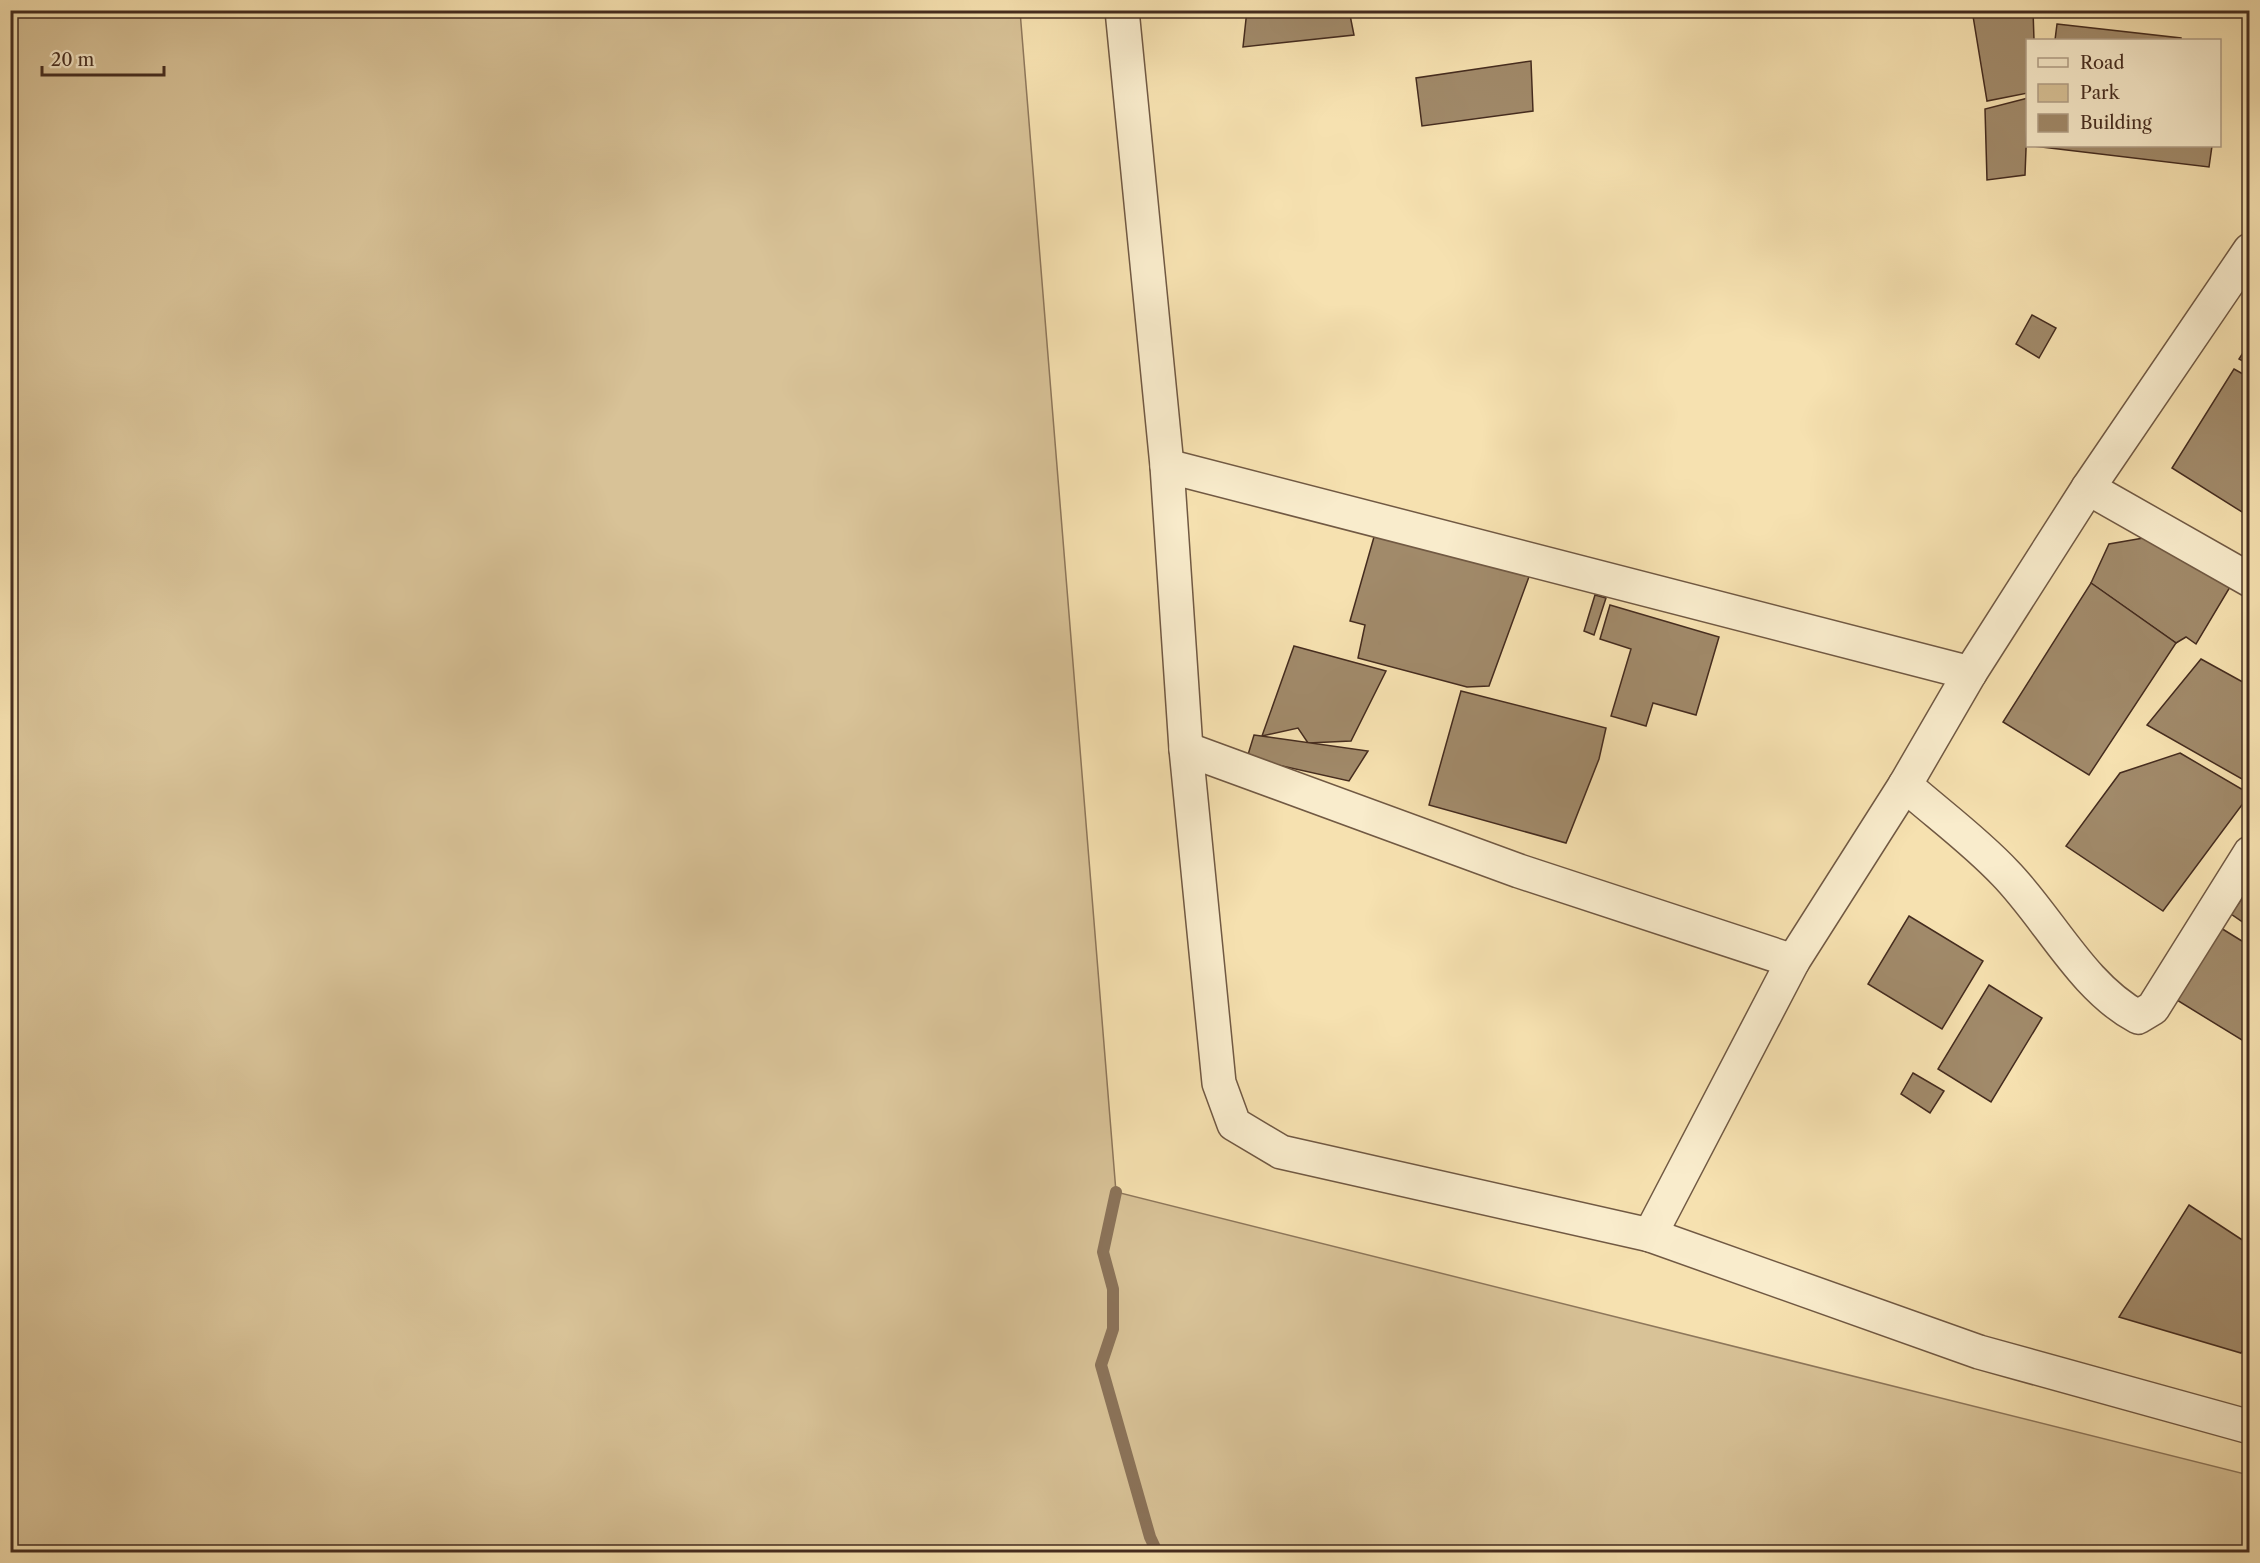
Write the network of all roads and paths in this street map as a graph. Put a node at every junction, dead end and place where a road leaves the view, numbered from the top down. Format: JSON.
{"nodes":[{"id":1,"x":1122,"y":10,"type":"edge"},
{"id":2,"x":2250,"y":250,"type":"edge"},
{"id":3,"x":1167,"y":466,"type":"junction"},
{"id":4,"x":2088,"y":488,"type":"junction"},
{"id":5,"x":2250,"y":580,"type":"edge"},
{"id":6,"x":1970,"y":674,"type":"junction"},
{"id":7,"x":1186,"y":749,"type":"junction"},
{"id":8,"x":1905,"y":785,"type":"junction"},
{"id":9,"x":2250,"y":853,"type":"edge"},
{"id":10,"x":1793,"y":961,"type":"junction"},
{"id":11,"x":1650,"y":1235,"type":"junction"},
{"id":12,"x":2250,"y":1427,"type":"edge"}],
"edges":[{"from":1,"to":3,"type":"street"},
{"from":2,"to":4,"type":"street"},
{"from":3,"to":6,"type":"street"},
{"from":3,"to":7,"type":"street"},
{"from":4,"to":5,"type":"street"},
{"from":4,"to":6,"type":"street"},
{"from":6,"to":8,"type":"street"},
{"from":7,"to":10,"type":"street"},
{"from":7,"to":11,"type":"street"},
{"from":8,"to":9,"type":"street"},
{"from":8,"to":10,"type":"street"},
{"from":10,"to":11,"type":"street"},
{"from":11,"to":12,"type":"street"}]}
